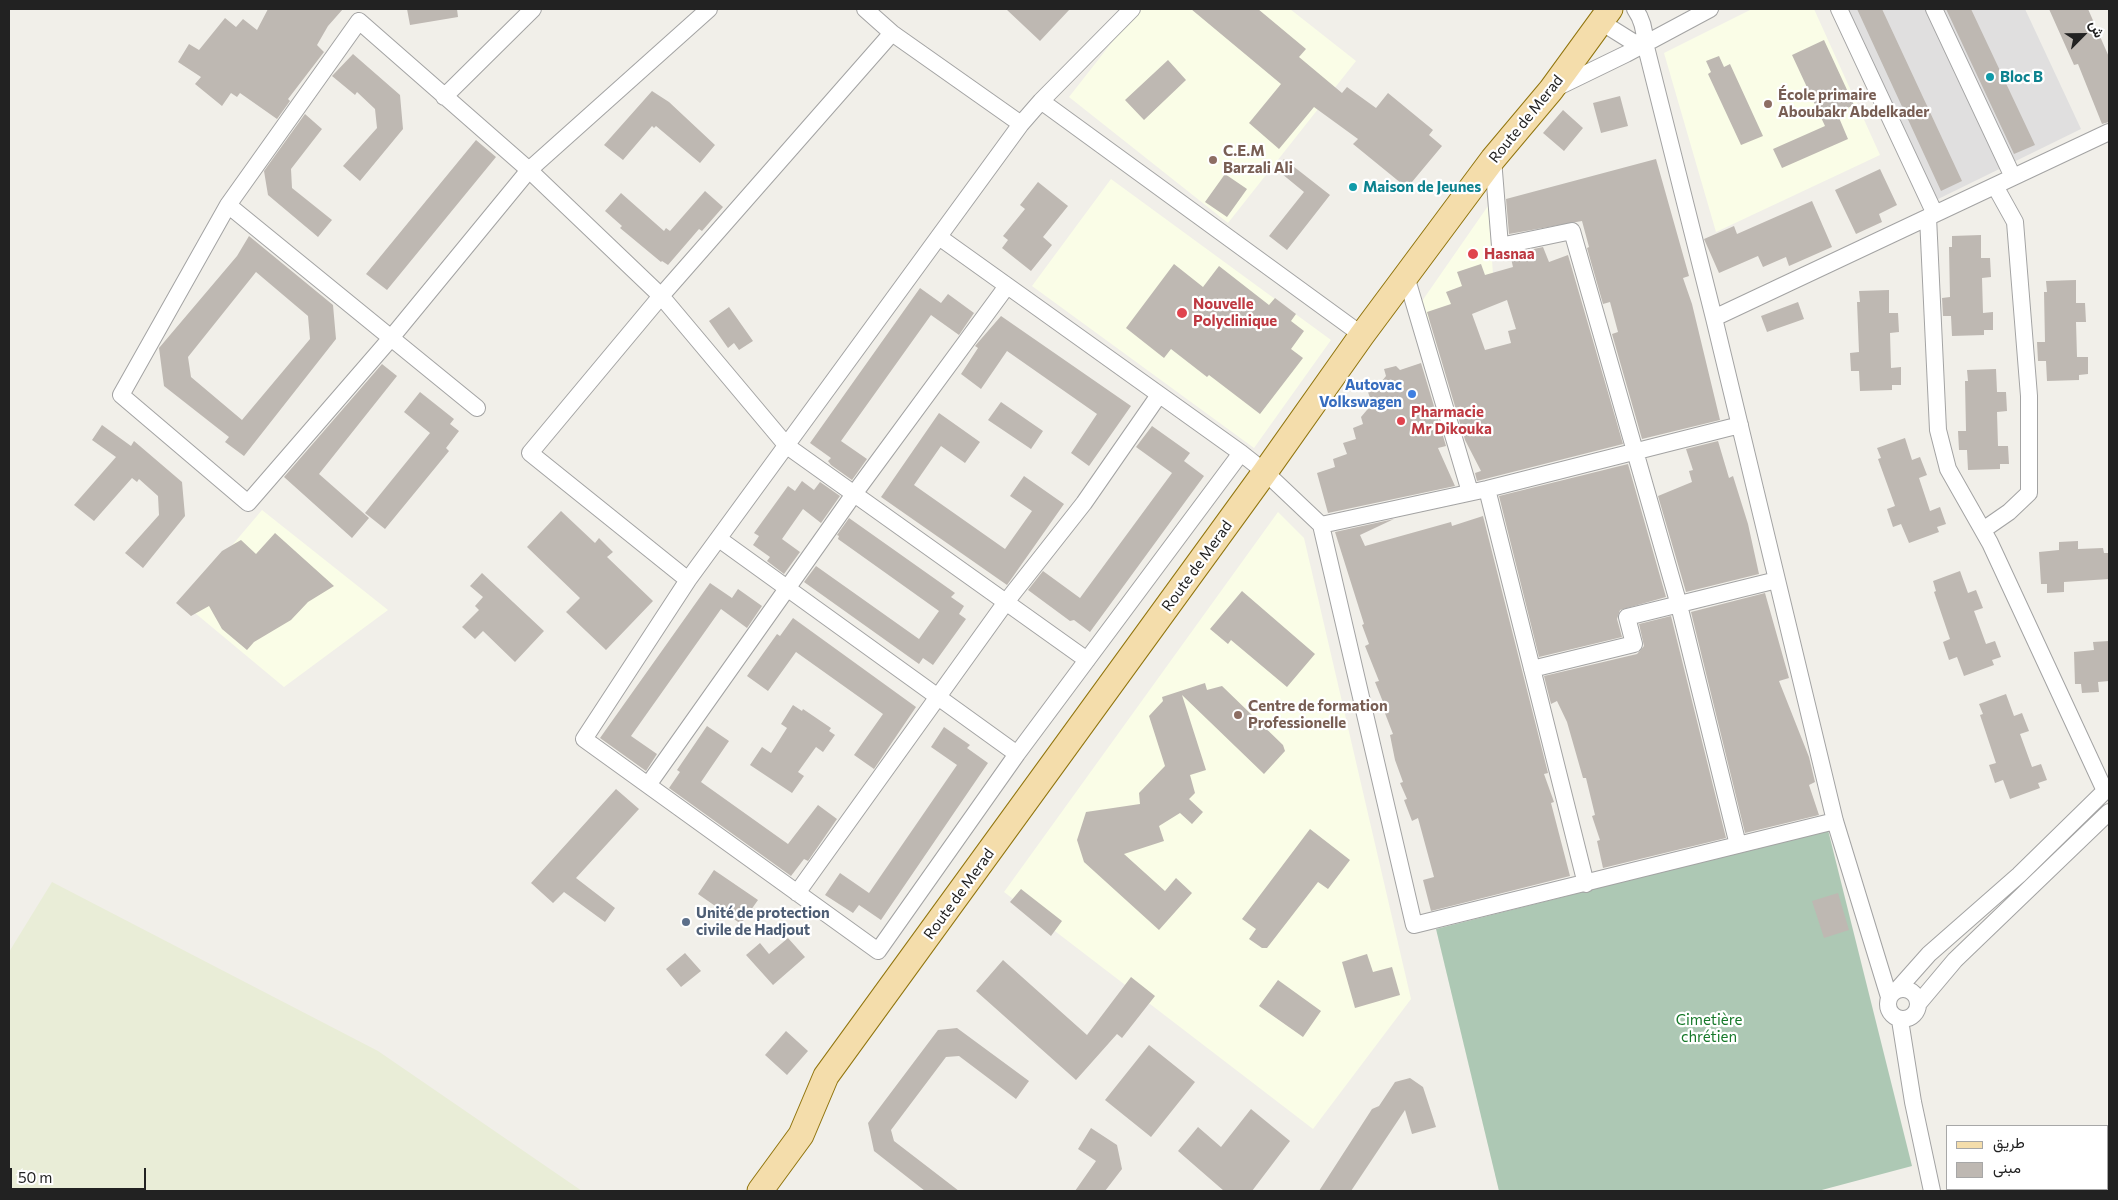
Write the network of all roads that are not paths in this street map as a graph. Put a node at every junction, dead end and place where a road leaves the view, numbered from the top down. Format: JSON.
{"nodes":[{"id":1,"x":533,"y":9,"type":"edge"},
{"id":2,"x":709,"y":9,"type":"edge"},
{"id":3,"x":865,"y":9,"type":"edge"},
{"id":4,"x":1132,"y":9,"type":"edge"},
{"id":5,"x":1635,"y":9,"type":"edge"},
{"id":6,"x":1710,"y":9,"type":"edge"},
{"id":7,"x":1839,"y":9,"type":"edge"},
{"id":8,"x":1934,"y":9,"type":"edge"},
{"id":9,"x":1606,"y":16,"type":"edge"},
{"id":10,"x":892,"y":33,"type":"junction"},
{"id":11,"x":1645,"y":43,"type":"junction"},
{"id":12,"x":1551,"y":90,"type":"junction"},
{"id":13,"x":444,"y":97,"type":"junction"},
{"id":14,"x":1041,"y":101,"type":"junction"},
{"id":15,"x":1021,"y":124,"type":"junction"},
{"id":16,"x":2109,"y":132,"type":"edge"},
{"id":17,"x":1492,"y":159,"type":"junction"},
{"id":18,"x":529,"y":170,"type":"junction"},
{"id":19,"x":2013,"y":177,"type":"junction"},
{"id":20,"x":1995,"y":186,"type":"junction"},
{"id":21,"x":228,"y":206,"type":"junction"},
{"id":22,"x":1931,"y":216,"type":"junction"},
{"id":23,"x":939,"y":237,"type":"junction"},
{"id":24,"x":1406,"y":276,"type":"junction"},
{"id":25,"x":1008,"y":286,"type":"junction"},
{"id":26,"x":662,"y":296,"type":"junction"},
{"id":27,"x":1714,"y":318,"type":"junction"},
{"id":28,"x":1362,"y":334,"type":"junction"},
{"id":29,"x":390,"y":338,"type":"junction"},
{"id":30,"x":1159,"y":395,"type":"junction"},
{"id":31,"x":477,"y":408,"type":"dead end"},
{"id":32,"x":1740,"y":425,"type":"junction"},
{"id":33,"x":787,"y":446,"type":"junction"},
{"id":34,"x":1634,"y":452,"type":"junction"},
{"id":35,"x":1241,"y":453,"type":"junction"},
{"id":36,"x":1265,"y":472,"type":"junction"},
{"id":37,"x":1487,"y":489,"type":"junction"},
{"id":38,"x":1470,"y":492,"type":"junction"},
{"id":39,"x":854,"y":494,"type":"junction"},
{"id":40,"x":1321,"y":525,"type":"junction"},
{"id":41,"x":1983,"y":530,"type":"junction"},
{"id":42,"x":719,"y":539,"type":"junction"},
{"id":43,"x":688,"y":580,"type":"junction"},
{"id":44,"x":1777,"y":580,"type":"junction"},
{"id":45,"x":787,"y":589,"type":"junction"},
{"id":46,"x":1006,"y":602,"type":"junction"},
{"id":47,"x":1679,"y":605,"type":"junction"},
{"id":48,"x":1086,"y":660,"type":"junction"},
{"id":49,"x":1532,"y":669,"type":"junction"},
{"id":50,"x":938,"y":697,"type":"junction"},
{"id":51,"x":1017,"y":754,"type":"junction"},
{"id":52,"x":648,"y":785,"type":"junction"},
{"id":53,"x":2107,"y":789,"type":"edge"},
{"id":54,"x":2109,"y":812,"type":"edge"},
{"id":55,"x":1835,"y":821,"type":"junction"},
{"id":56,"x":1738,"y":845,"type":"junction"},
{"id":57,"x":1586,"y":884,"type":"junction"},
{"id":58,"x":797,"y":893,"type":"junction"},
{"id":59,"x":1893,"y":993,"type":"junction"},
{"id":60,"x":1918,"y":1004,"type":"junction"},
{"id":61,"x":1900,"y":1020,"type":"junction"},
{"id":62,"x":760,"y":1191,"type":"edge"},
{"id":63,"x":1932,"y":1191,"type":"edge"}],
"edges":[{"from":1,"to":13,"type":"street"},
{"from":2,"to":18,"type":"street"},
{"from":3,"to":10,"type":"street"},
{"from":4,"to":14,"type":"street"},
{"from":5,"to":11,"type":"street"},
{"from":6,"to":11,"type":"street"},
{"from":7,"to":22,"type":"street"},
{"from":8,"to":19,"type":"street"},
{"from":9,"to":11,"type":"street"},
{"from":9,"to":12,"type":"main road","name":"Route de Merad"},
{"from":10,"to":15,"type":"street"},
{"from":10,"to":26,"type":"street"},
{"from":11,"to":12,"type":"street"},
{"from":11,"to":27,"type":"street"},
{"from":12,"to":17,"type":"main road","name":"Route de Merad"},
{"from":13,"to":18,"type":"street"},
{"from":13,"to":21,"type":"street"},
{"from":14,"to":15,"type":"street"},
{"from":14,"to":28,"type":"street"},
{"from":15,"to":23,"type":"street"},
{"from":16,"to":19,"type":"street"},
{"from":17,"to":24,"type":"main road","name":"Route de Merad"},
{"from":17,"to":34,"type":"street"},
{"from":18,"to":26,"type":"street"},
{"from":18,"to":29,"type":"street"},
{"from":19,"to":20,"type":"street"},
{"from":20,"to":22,"type":"street"},
{"from":20,"to":41,"type":"street"},
{"from":21,"to":29,"type":"street"},
{"from":21,"to":29,"type":"street"},
{"from":22,"to":27,"type":"street"},
{"from":22,"to":41,"type":"street"},
{"from":23,"to":25,"type":"street"},
{"from":23,"to":33,"type":"street"},
{"from":24,"to":28,"type":"main road","name":"Route de Merad"},
{"from":24,"to":38,"type":"street"},
{"from":25,"to":30,"type":"street"},
{"from":25,"to":39,"type":"street"},
{"from":26,"to":33,"type":"street"},
{"from":26,"to":43,"type":"street"},
{"from":27,"to":32,"type":"street"},
{"from":28,"to":36,"type":"main road","name":"Route de Merad"},
{"from":29,"to":31,"type":"street"},
{"from":30,"to":35,"type":"street"},
{"from":30,"to":46,"type":"street"},
{"from":32,"to":34,"type":"street"},
{"from":32,"to":44,"type":"street"},
{"from":33,"to":39,"type":"street"},
{"from":33,"to":42,"type":"street"},
{"from":34,"to":37,"type":"street"},
{"from":34,"to":47,"type":"street"},
{"from":35,"to":36,"type":"street"},
{"from":35,"to":48,"type":"street"},
{"from":36,"to":40,"type":"street"},
{"from":36,"to":62,"type":"main road","name":"Route de Merad"},
{"from":37,"to":38,"type":"street"},
{"from":37,"to":49,"type":"street"},
{"from":38,"to":40,"type":"street"},
{"from":39,"to":45,"type":"street"},
{"from":39,"to":46,"type":"street"},
{"from":40,"to":57,"type":"street"},
{"from":41,"to":53,"type":"street"},
{"from":42,"to":43,"type":"street"},
{"from":42,"to":45,"type":"street"},
{"from":43,"to":52,"type":"street"},
{"from":44,"to":47,"type":"street"},
{"from":44,"to":55,"type":"street"},
{"from":45,"to":50,"type":"street"},
{"from":45,"to":52,"type":"street"},
{"from":46,"to":48,"type":"street"},
{"from":46,"to":50,"type":"street"},
{"from":47,"to":49,"type":"street"},
{"from":47,"to":56,"type":"street"},
{"from":48,"to":51,"type":"street"},
{"from":49,"to":57,"type":"street"},
{"from":50,"to":51,"type":"street"},
{"from":50,"to":58,"type":"street"},
{"from":51,"to":58,"type":"street"},
{"from":52,"to":58,"type":"street"},
{"from":53,"to":59,"type":"street"},
{"from":54,"to":60,"type":"street"},
{"from":55,"to":56,"type":"street"},
{"from":55,"to":59,"type":"street"},
{"from":56,"to":57,"type":"street"},
{"from":59,"to":60,"type":"street"},
{"from":59,"to":61,"type":"street"},
{"from":60,"to":61,"type":"street"},
{"from":61,"to":63,"type":"street"}]}
